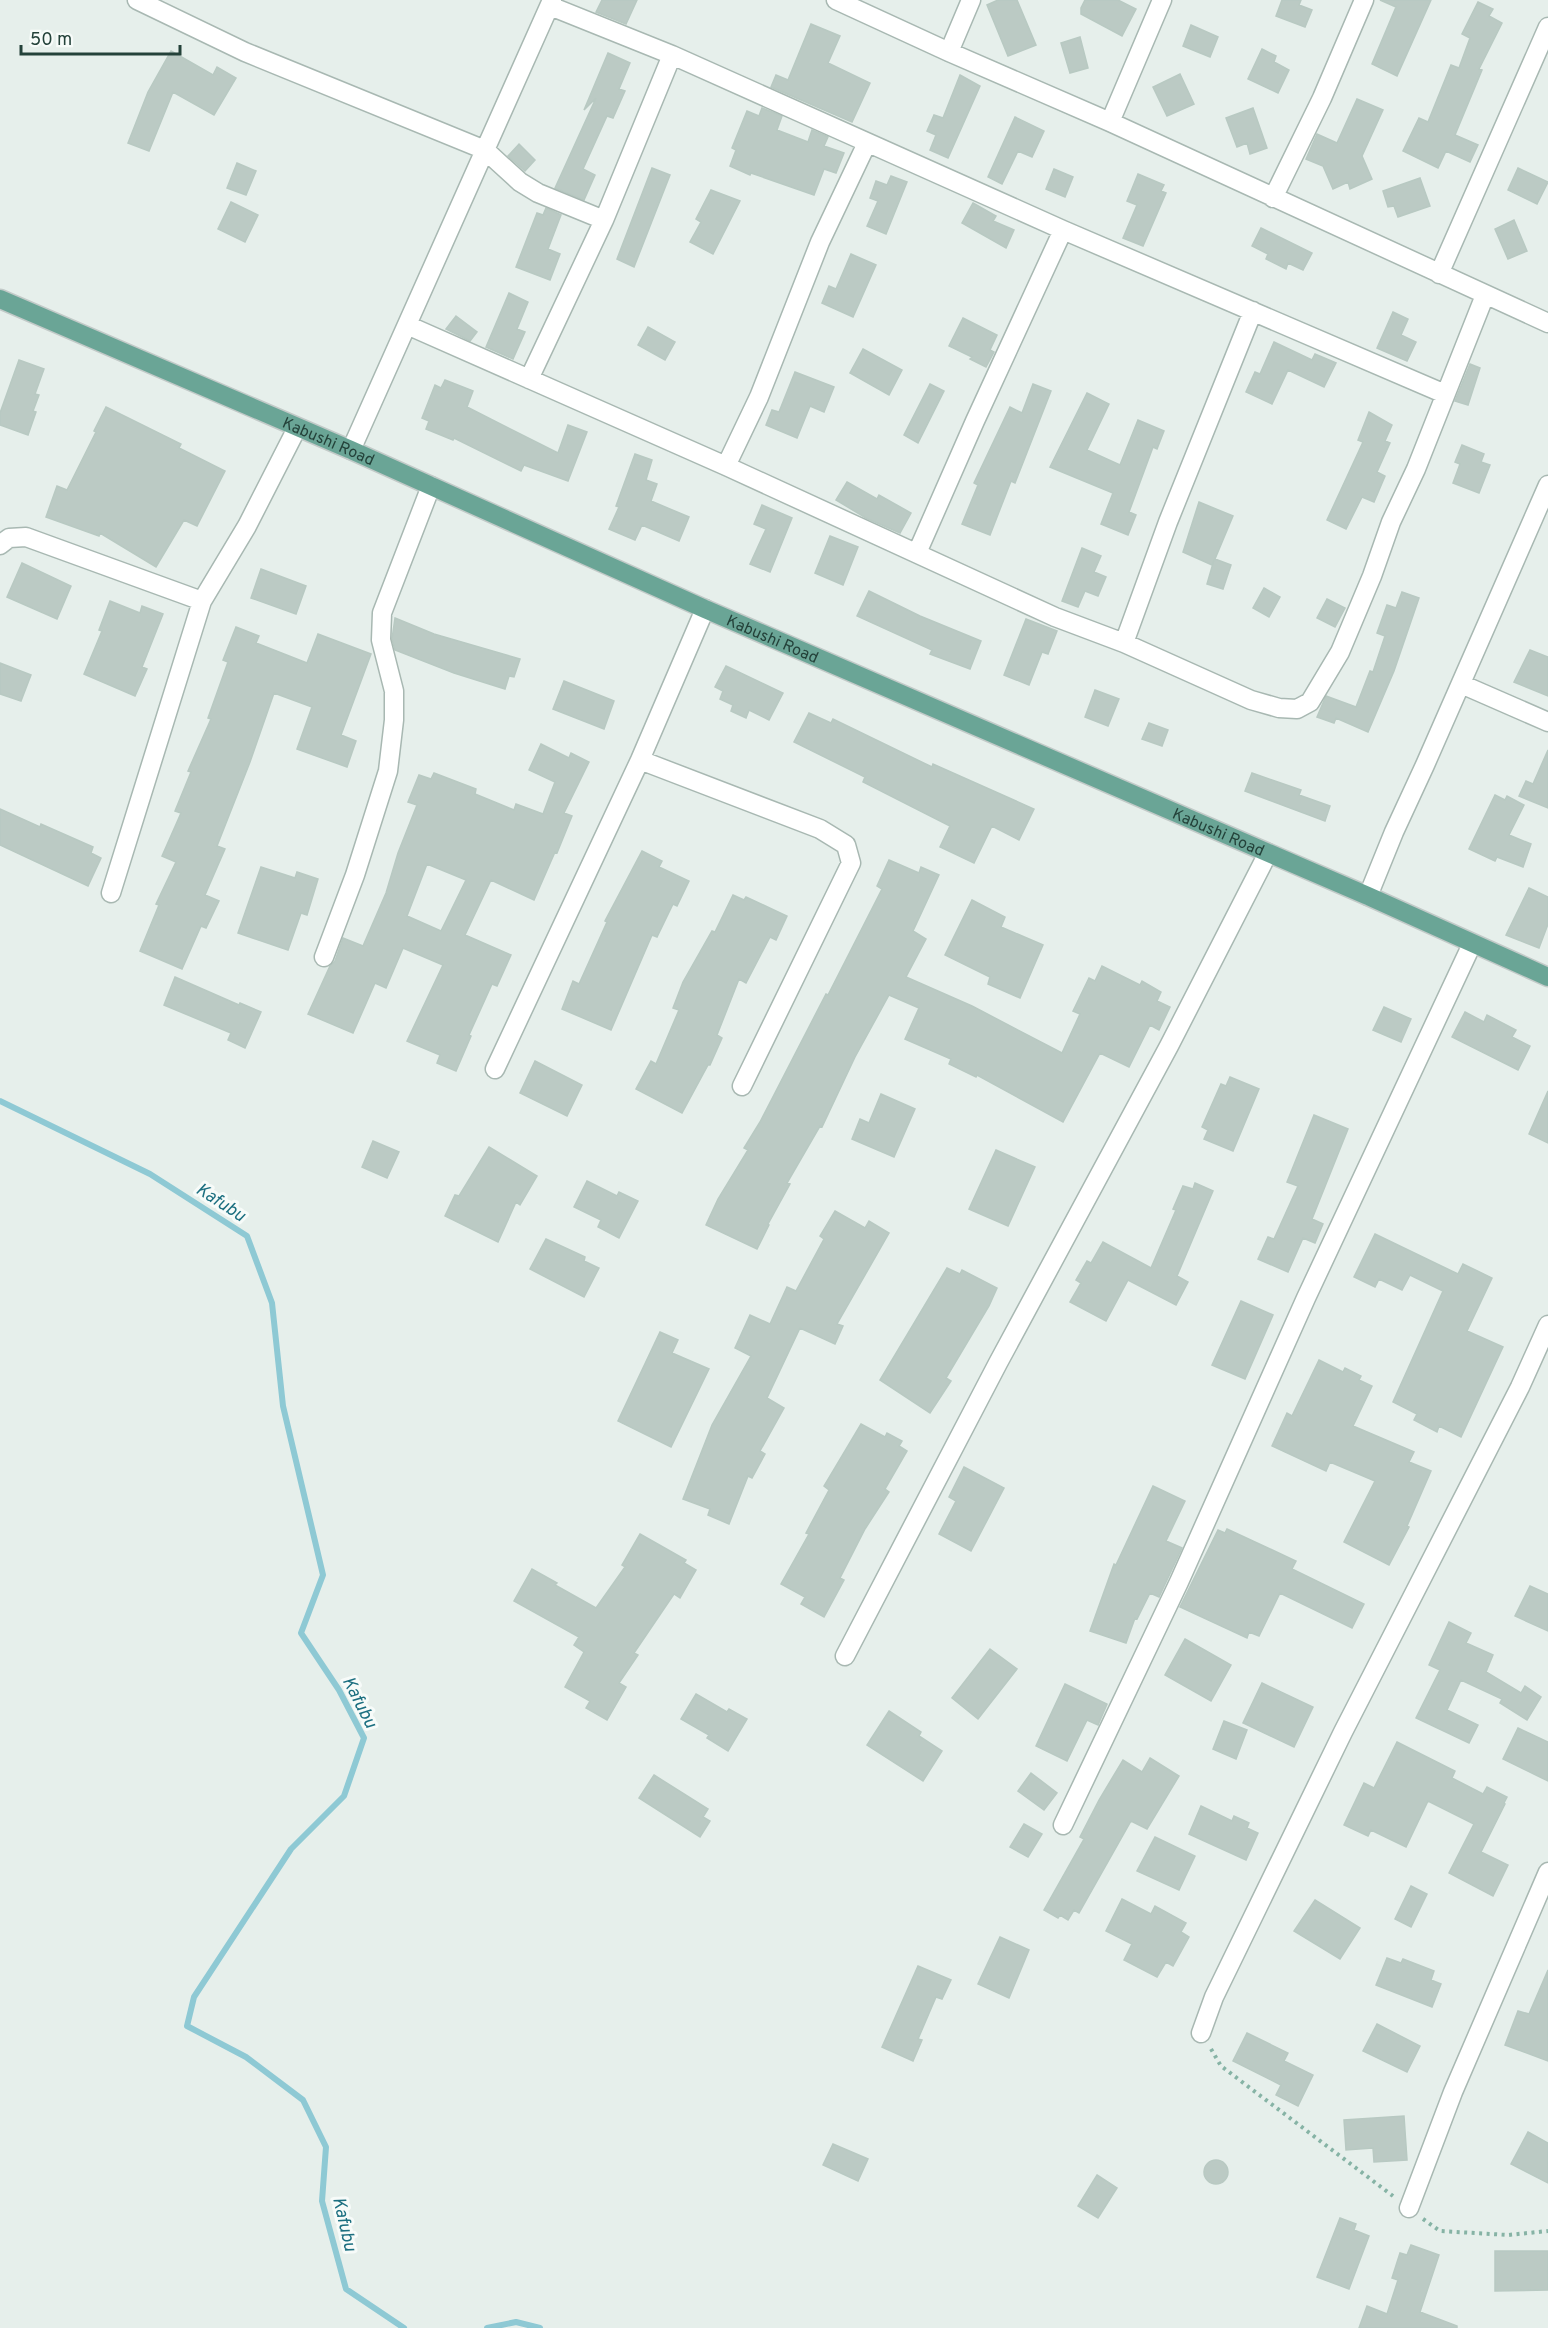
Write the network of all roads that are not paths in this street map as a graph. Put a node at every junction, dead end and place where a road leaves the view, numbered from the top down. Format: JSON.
{"nodes":[{"id":1,"x":137,"y":0,"type":"edge"},
{"id":2,"x":836,"y":0,"type":"edge"},
{"id":3,"x":971,"y":0,"type":"edge"},
{"id":4,"x":1162,"y":0,"type":"edge"},
{"id":5,"x":1364,"y":0,"type":"edge"},
{"id":6,"x":551,"y":3,"type":"edge"},
{"id":7,"x":1548,"y":27,"type":"edge"},
{"id":8,"x":949,"y":52,"type":"junction"},
{"id":9,"x":672,"y":55,"type":"junction"},
{"id":10,"x":1110,"y":122,"type":"junction"},
{"id":11,"x":867,"y":143,"type":"junction"},
{"id":12,"x":485,"y":150,"type":"junction"},
{"id":13,"x":1273,"y":198,"type":"junction"},
{"id":14,"x":604,"y":220,"type":"junction"},
{"id":15,"x":1063,"y":230,"type":"junction"},
{"id":16,"x":1439,"y":274,"type":"junction"},
{"id":17,"x":1485,"y":295,"type":"junction"},
{"id":18,"x":0,"y":299,"type":"edge"},
{"id":19,"x":1253,"y":311,"type":"junction"},
{"id":20,"x":1548,"y":322,"type":"edge"},
{"id":21,"x":407,"y":325,"type":"junction"},
{"id":22,"x":529,"y":379,"type":"junction"},
{"id":23,"x":1444,"y":394,"type":"junction"},
{"id":24,"x":297,"y":428,"type":"junction"},
{"id":25,"x":351,"y":450,"type":"junction"},
{"id":26,"x":726,"y":466,"type":"junction"},
{"id":27,"x":431,"y":486,"type":"junction"},
{"id":28,"x":1548,"y":486,"type":"edge"},
{"id":29,"x":0,"y":545,"type":"edge"},
{"id":30,"x":917,"y":553,"type":"junction"},
{"id":31,"x":202,"y":601,"type":"junction"},
{"id":32,"x":705,"y":609,"type":"junction"},
{"id":33,"x":1124,"y":643,"type":"junction"},
{"id":34,"x":1461,"y":684,"type":"junction"},
{"id":35,"x":1548,"y":722,"type":"edge"},
{"id":36,"x":640,"y":760,"type":"junction"},
{"id":37,"x":1268,"y":853,"type":"junction"},
{"id":38,"x":111,"y":893,"type":"dead end"},
{"id":39,"x":1368,"y":896,"type":"junction"},
{"id":40,"x":1472,"y":944,"type":"junction"},
{"id":41,"x":324,"y":957,"type":"dead end"},
{"id":42,"x":1548,"y":977,"type":"edge"},
{"id":43,"x":495,"y":1070,"type":"dead end"},
{"id":44,"x":742,"y":1086,"type":"dead end"},
{"id":45,"x":1548,"y":1325,"type":"edge"},
{"id":46,"x":845,"y":1656,"type":"dead end"},
{"id":47,"x":1063,"y":1825,"type":"dead end"},
{"id":48,"x":1548,"y":1872,"type":"edge"},
{"id":49,"x":1201,"y":2033,"type":"road end"},
{"id":50,"x":1409,"y":2208,"type":"road end"}],
"edges":[{"from":1,"to":12,"type":"street"},
{"from":2,"to":8,"type":"street"},
{"from":3,"to":8,"type":"street"},
{"from":4,"to":10,"type":"street"},
{"from":5,"to":13,"type":"street"},
{"from":6,"to":9,"type":"street"},
{"from":6,"to":12,"type":"street"},
{"from":7,"to":16,"type":"street"},
{"from":8,"to":10,"type":"street"},
{"from":9,"to":11,"type":"street"},
{"from":9,"to":14,"type":"street"},
{"from":10,"to":13,"type":"street"},
{"from":11,"to":15,"type":"street"},
{"from":11,"to":26,"type":"street"},
{"from":12,"to":14,"type":"street"},
{"from":12,"to":21,"type":"street"},
{"from":13,"to":16,"type":"street"},
{"from":14,"to":22,"type":"street"},
{"from":15,"to":19,"type":"street"},
{"from":15,"to":30,"type":"street"},
{"from":16,"to":17,"type":"street"},
{"from":17,"to":20,"type":"street"},
{"from":17,"to":23,"type":"street"},
{"from":18,"to":24,"type":"main road","name":"Kabushi Road"},
{"from":19,"to":23,"type":"street"},
{"from":19,"to":33,"type":"street"},
{"from":21,"to":22,"type":"street"},
{"from":21,"to":25,"type":"street"},
{"from":22,"to":26,"type":"street"},
{"from":23,"to":33,"type":"street"},
{"from":24,"to":25,"type":"main road","name":"Kabushi Road"},
{"from":24,"to":31,"type":"street"},
{"from":25,"to":27,"type":"main road","name":"Kabushi Road"},
{"from":26,"to":30,"type":"street"},
{"from":27,"to":32,"type":"main road","name":"Kabushi Road"},
{"from":27,"to":41,"type":"street"},
{"from":28,"to":34,"type":"street"},
{"from":29,"to":31,"type":"street"},
{"from":30,"to":33,"type":"street"},
{"from":31,"to":38,"type":"street"},
{"from":32,"to":36,"type":"street"},
{"from":32,"to":37,"type":"main road","name":"Kabushi Road"},
{"from":34,"to":35,"type":"street"},
{"from":34,"to":39,"type":"street"},
{"from":36,"to":43,"type":"street"},
{"from":36,"to":44,"type":"street"},
{"from":37,"to":39,"type":"main road","name":"Kabushi Road"},
{"from":37,"to":46,"type":"street"},
{"from":39,"to":40,"type":"main road","name":"Kabushi Road"},
{"from":40,"to":42,"type":"main road","name":"Kabushi Road"},
{"from":40,"to":47,"type":"street"},
{"from":45,"to":49,"type":"street"},
{"from":48,"to":50,"type":"street"}]}
